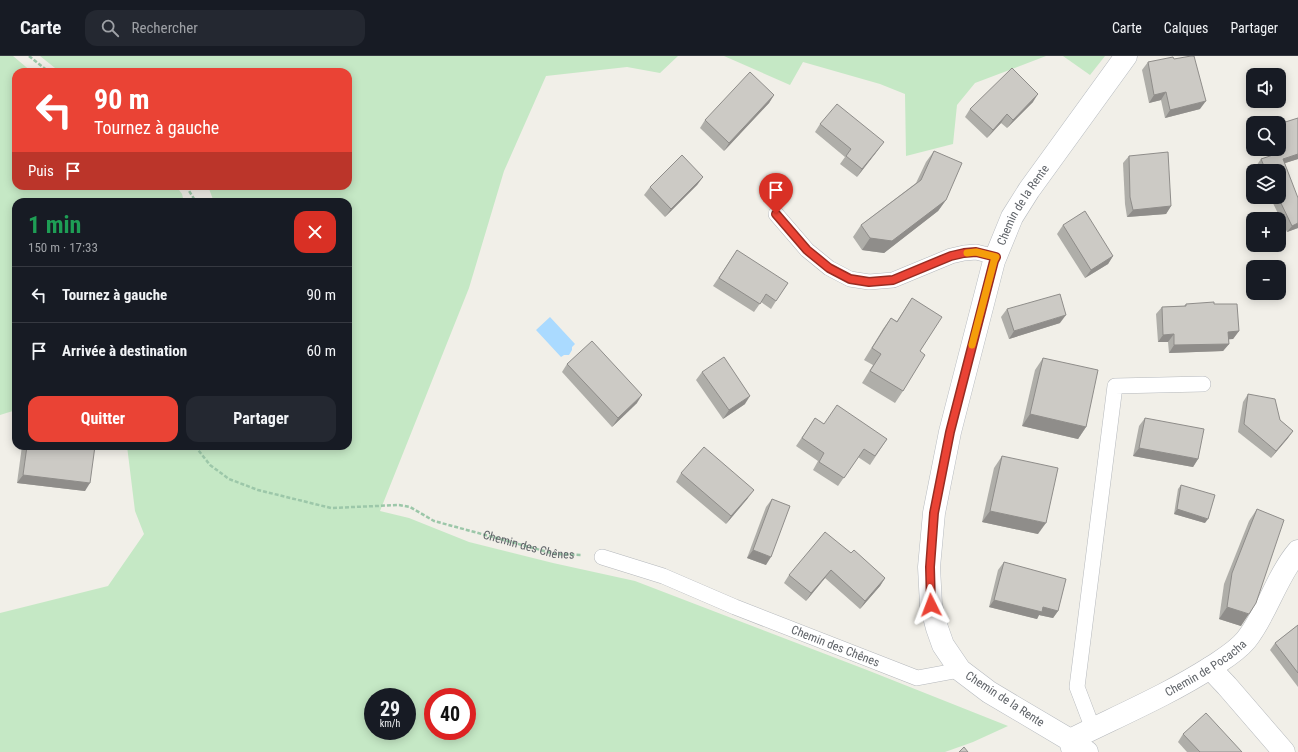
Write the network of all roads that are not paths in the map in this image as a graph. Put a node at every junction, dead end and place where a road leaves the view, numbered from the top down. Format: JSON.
{"nodes":[{"id":1,"x":1126,"y":56,"type":"edge"},
{"id":2,"x":776,"y":214,"type":"dead end"},
{"id":3,"x":996,"y":257,"type":"junction"},
{"id":4,"x":1203,"y":384,"type":"dead end"},
{"id":5,"x":1298,"y":551,"type":"edge"},
{"id":6,"x":602,"y":556,"type":"road end"},
{"id":7,"x":1210,"y":668,"type":"junction"},
{"id":8,"x":960,"y":670,"type":"junction"},
{"id":9,"x":1093,"y":729,"type":"junction"},
{"id":10,"x":1077,"y":748,"type":"edge"},
{"id":11,"x":1284,"y":752,"type":"edge"}],
"edges":[{"from":1,"to":3,"type":"street","name":"Chemin de la Rente"},
{"from":2,"to":3,"type":"lane"},
{"from":3,"to":8,"type":"street","name":"Chemin de la Rente"},
{"from":4,"to":9,"type":"lane"},
{"from":5,"to":7,"type":"street","name":"Chemin de Pocacha"},
{"from":6,"to":8,"type":"lane","name":"Chemin des Chênes"},
{"from":7,"to":9,"type":"street","name":"Chemin de Pocacha"},
{"from":7,"to":11,"type":"street"},
{"from":8,"to":10,"type":"street","name":"Chemin de la Rente"},
{"from":9,"to":10,"type":"street","name":"Chemin de Pocacha"}]}
